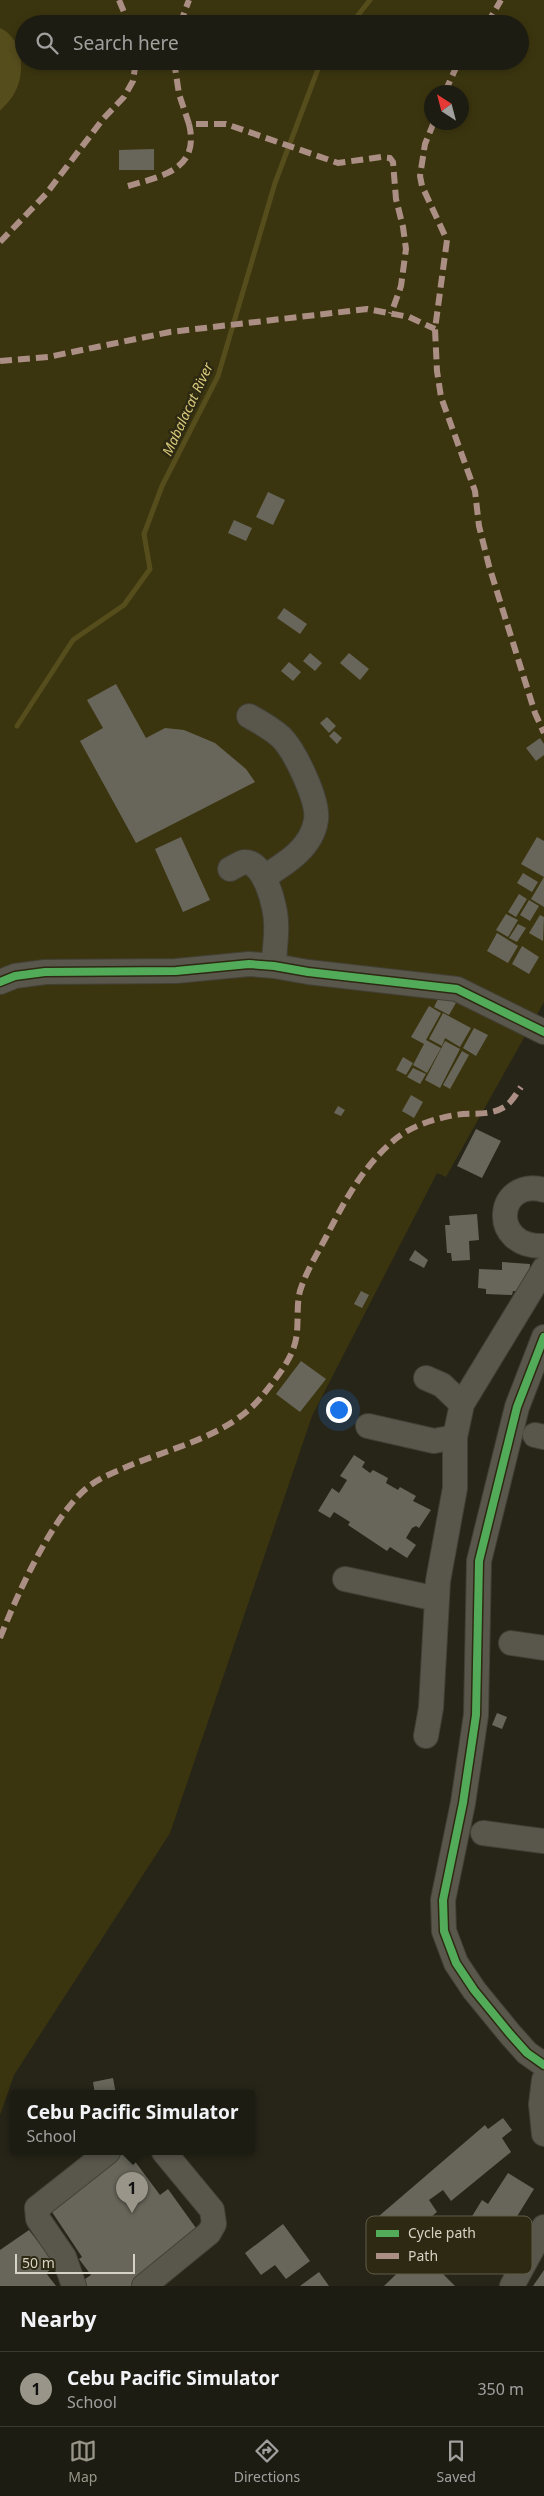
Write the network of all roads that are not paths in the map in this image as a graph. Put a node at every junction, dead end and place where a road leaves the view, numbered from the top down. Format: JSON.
{"nodes":[{"id":1,"x":249,"y":716,"type":"dead end"},
{"id":2,"x":230,"y":869,"type":"dead end"},
{"id":3,"x":264,"y":877,"type":"junction"},
{"id":4,"x":274,"y":966,"type":"junction"},
{"id":5,"x":0,"y":982,"type":"edge"},
{"id":6,"x":544,"y":1032,"type":"edge"},
{"id":7,"x":544,"y":1190,"type":"edge"},
{"id":8,"x":544,"y":1246,"type":"edge"},
{"id":9,"x":544,"y":1269,"type":"edge"},
{"id":10,"x":544,"y":1337,"type":"edge"},
{"id":11,"x":426,"y":1378,"type":"dead end"},
{"id":12,"x":462,"y":1404,"type":"junction"},
{"id":13,"x":368,"y":1426,"type":"dead end"},
{"id":14,"x":455,"y":1437,"type":"junction"},
{"id":15,"x":345,"y":1579,"type":"dead end"},
{"id":16,"x":437,"y":1599,"type":"junction"},
{"id":17,"x":511,"y":1643,"type":"dead end"},
{"id":18,"x":544,"y":1648,"type":"edge"},
{"id":19,"x":426,"y":1736,"type":"dead end"},
{"id":20,"x":484,"y":1833,"type":"dead end"},
{"id":21,"x":544,"y":1842,"type":"edge"},
{"id":22,"x":544,"y":2065,"type":"edge"},
{"id":23,"x":544,"y":2080,"type":"edge"},
{"id":24,"x":544,"y":2134,"type":"edge"},
{"id":25,"x":104,"y":2155,"type":"edge"},
{"id":26,"x":166,"y":2155,"type":"edge"},
{"id":27,"x":544,"y":2227,"type":"edge"},
{"id":28,"x":532,"y":2249,"type":"edge"},
{"id":29,"x":519,"y":2274,"type":"edge"},
{"id":30,"x":74,"y":2286,"type":"edge"},
{"id":31,"x":144,"y":2286,"type":"edge"},
{"id":32,"x":512,"y":2286,"type":"edge"}],
"edges":[{"from":1,"to":3,"type":"street"},
{"from":2,"to":3,"type":"street"},
{"from":3,"to":4,"type":"street"},
{"from":4,"to":5,"type":"street"},
{"from":4,"to":6,"type":"street"},
{"from":7,"to":8,"type":"street"},
{"from":9,"to":12,"type":"street"},
{"from":10,"to":22,"type":"street"},
{"from":11,"to":12,"type":"street"},
{"from":12,"to":14,"type":"street"},
{"from":13,"to":14,"type":"street"},
{"from":14,"to":16,"type":"street"},
{"from":15,"to":16,"type":"street"},
{"from":16,"to":19,"type":"street"},
{"from":17,"to":18,"type":"street"},
{"from":20,"to":21,"type":"street"},
{"from":23,"to":24,"type":"street"},
{"from":25,"to":30,"type":"street"},
{"from":26,"to":31,"type":"street"},
{"from":27,"to":28,"type":"street"},
{"from":29,"to":32,"type":"street"}]}
